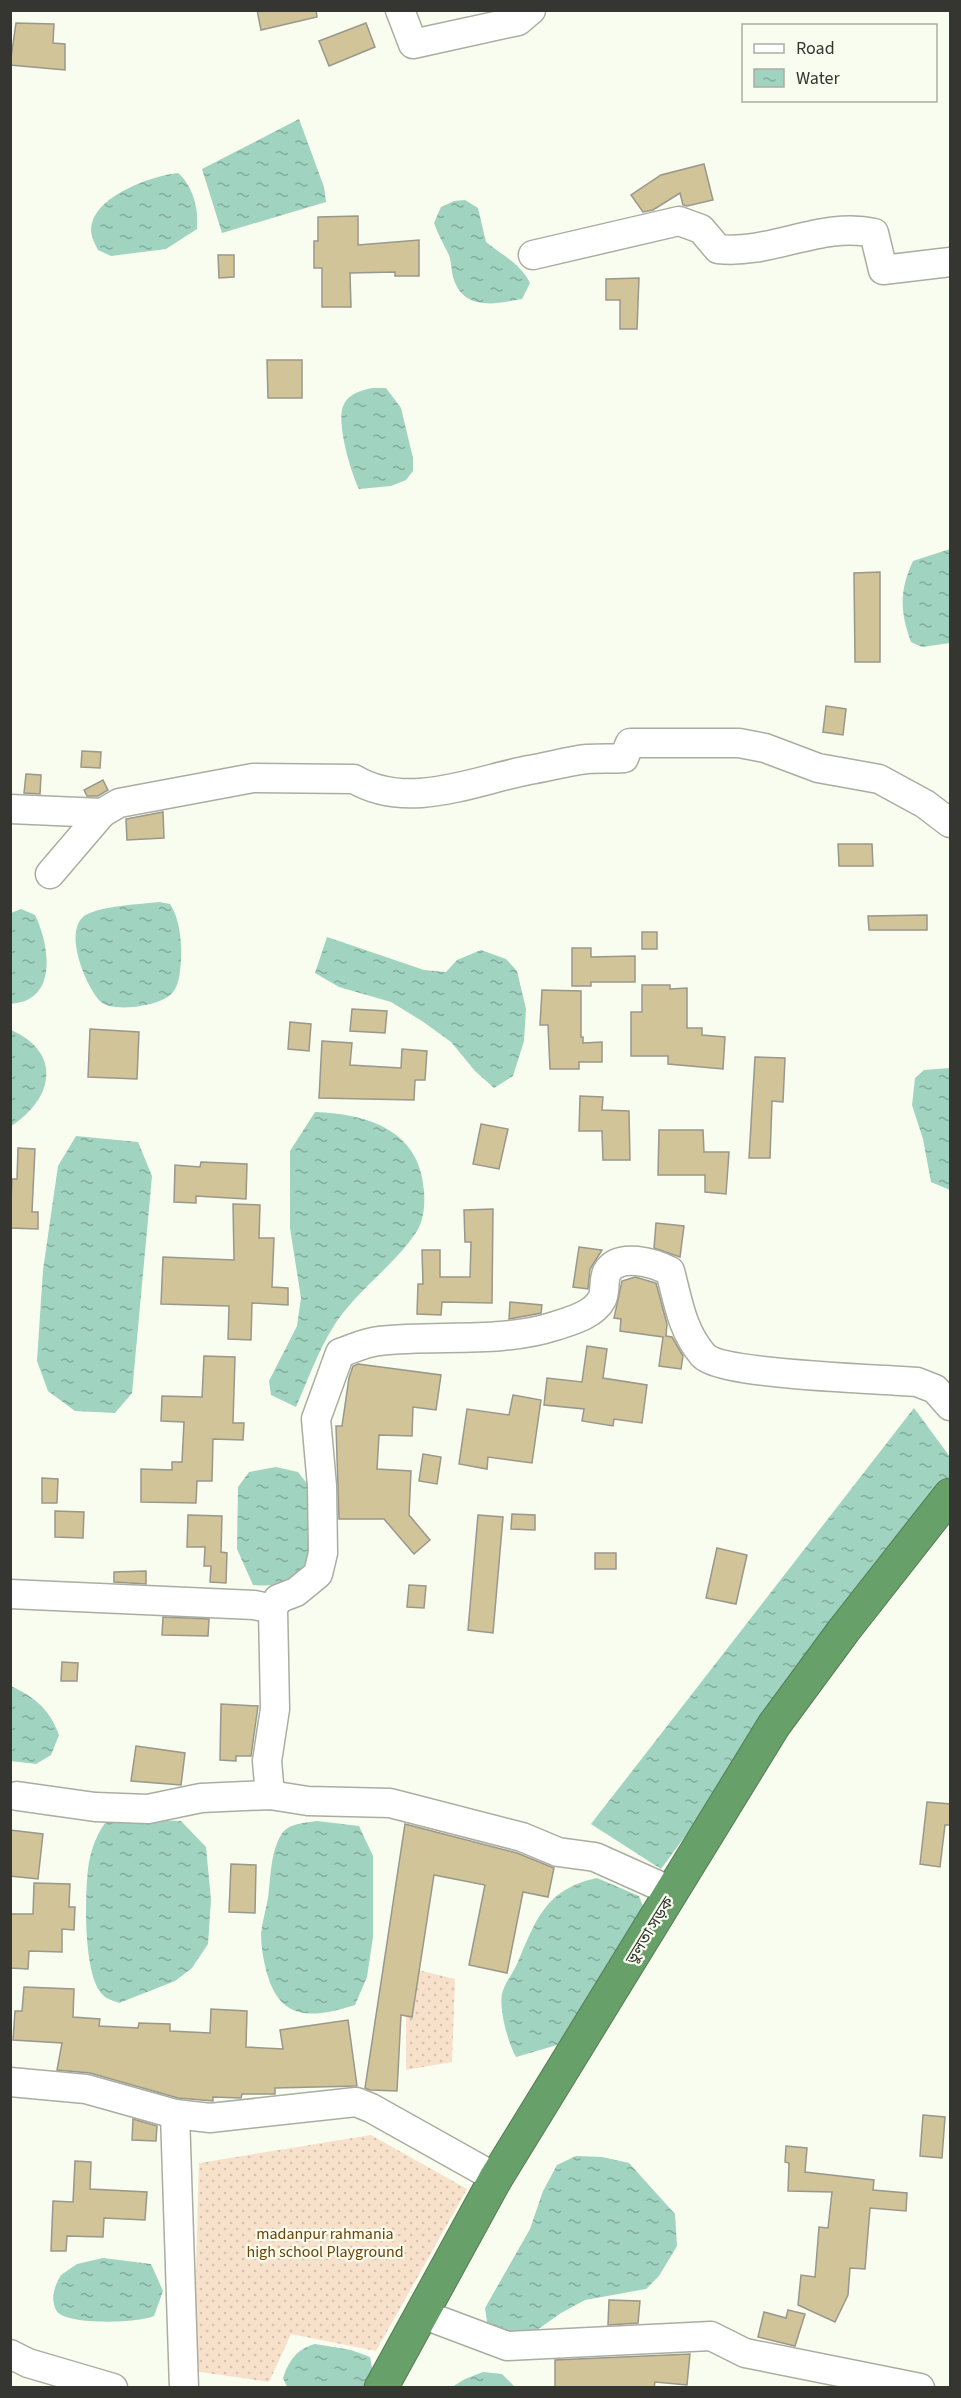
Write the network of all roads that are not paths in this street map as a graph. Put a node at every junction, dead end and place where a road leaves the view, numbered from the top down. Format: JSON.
{"nodes":[{"id":1,"x":400,"y":10,"type":"edge"},
{"id":2,"x":531,"y":10,"type":"edge"},
{"id":3,"x":533,"y":255,"type":"dead end"},
{"id":4,"x":951,"y":262,"type":"edge"},
{"id":5,"x":10,"y":809,"type":"edge"},
{"id":6,"x":102,"y":813,"type":"junction"},
{"id":7,"x":951,"y":823,"type":"edge"},
{"id":8,"x":50,"y":874,"type":"dead end"},
{"id":9,"x":951,"y":1406,"type":"edge"},
{"id":10,"x":951,"y":1495,"type":"edge"},
{"id":11,"x":10,"y":1594,"type":"edge"},
{"id":12,"x":273,"y":1609,"type":"junction"},
{"id":13,"x":17,"y":1796,"type":"dead end"},
{"id":14,"x":270,"y":1796,"type":"junction"},
{"id":15,"x":673,"y":1892,"type":"junction"},
{"id":16,"x":10,"y":2082,"type":"edge"},
{"id":17,"x":175,"y":2114,"type":"junction"},
{"id":18,"x":496,"y":2178,"type":"junction"},
{"id":19,"x":422,"y":2314,"type":"junction"},
{"id":20,"x":10,"y":2354,"type":"edge"},
{"id":21,"x":113,"y":2388,"type":"edge"},
{"id":22,"x":184,"y":2388,"type":"edge"},
{"id":23,"x":381,"y":2388,"type":"edge"},
{"id":24,"x":920,"y":2388,"type":"edge"}],
"edges":[{"from":1,"to":2,"type":"street"},
{"from":3,"to":4,"type":"street"},
{"from":5,"to":6,"type":"street"},
{"from":6,"to":7,"type":"street"},
{"from":6,"to":8,"type":"street"},
{"from":9,"to":12,"type":"street"},
{"from":10,"to":15,"type":"highway","name":"ভুলতা সড়ক"},
{"from":11,"to":12,"type":"street"},
{"from":12,"to":14,"type":"street"},
{"from":13,"to":14,"type":"street"},
{"from":14,"to":15,"type":"street"},
{"from":15,"to":18,"type":"highway","name":"ভুলতা সড়ক"},
{"from":16,"to":17,"type":"street"},
{"from":17,"to":18,"type":"street"},
{"from":17,"to":22,"type":"street"},
{"from":18,"to":19,"type":"highway","name":"ভুলতা সড়ক"},
{"from":19,"to":23,"type":"highway","name":"ভুলতা সড়ক"},
{"from":19,"to":24,"type":"street"},
{"from":20,"to":21,"type":"street"}]}
